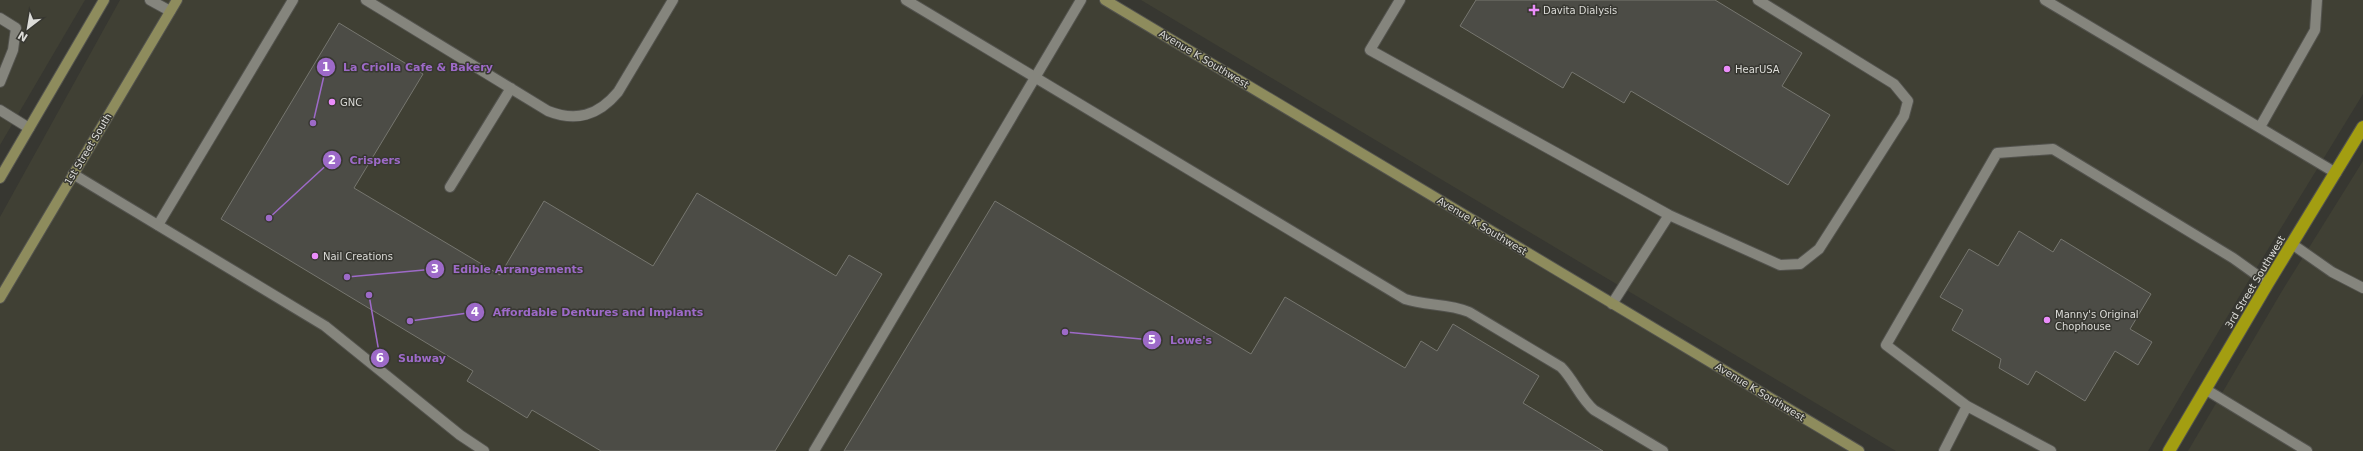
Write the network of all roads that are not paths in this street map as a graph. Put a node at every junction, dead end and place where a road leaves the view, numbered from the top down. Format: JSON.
{"nodes":[{"id":1,"x":104,"y":0,"type":"edge"},
{"id":2,"x":150,"y":0,"type":"edge"},
{"id":3,"x":177,"y":0,"type":"edge"},
{"id":4,"x":293,"y":0,"type":"edge"},
{"id":5,"x":366,"y":0,"type":"edge"},
{"id":6,"x":673,"y":0,"type":"edge"},
{"id":7,"x":906,"y":0,"type":"edge"},
{"id":8,"x":1081,"y":0,"type":"edge"},
{"id":9,"x":1105,"y":0,"type":"edge"},
{"id":10,"x":1400,"y":0,"type":"edge"},
{"id":11,"x":1758,"y":0,"type":"edge"},
{"id":12,"x":2045,"y":0,"type":"edge"},
{"id":13,"x":2317,"y":0,"type":"edge"},
{"id":14,"x":170,"y":11,"type":"junction"},
{"id":15,"x":0,"y":18,"type":"edge"},
{"id":16,"x":1035,"y":78,"type":"junction"},
{"id":17,"x":0,"y":82,"type":"edge"},
{"id":18,"x":511,"y":88,"type":"junction"},
{"id":19,"x":0,"y":110,"type":"edge"},
{"id":20,"x":2260,"y":127,"type":"junction"},
{"id":21,"x":2363,"y":127,"type":"edge"},
{"id":22,"x":29,"y":128,"type":"junction"},
{"id":23,"x":2336,"y":173,"type":"junction"},
{"id":24,"x":73,"y":174,"type":"junction"},
{"id":25,"x":0,"y":178,"type":"edge"},
{"id":26,"x":450,"y":188,"type":"dead end"},
{"id":27,"x":1669,"y":215,"type":"junction"},
{"id":28,"x":158,"y":225,"type":"junction"},
{"id":29,"x":2292,"y":244,"type":"junction"},
{"id":30,"x":2268,"y":283,"type":"junction"},
{"id":31,"x":2363,"y":288,"type":"edge"},
{"id":32,"x":0,"y":298,"type":"edge"},
{"id":33,"x":1612,"y":304,"type":"junction"},
{"id":34,"x":2205,"y":389,"type":"junction"},
{"id":35,"x":1967,"y":406,"type":"junction"},
{"id":36,"x":484,"y":451,"type":"edge"},
{"id":37,"x":814,"y":451,"type":"edge"},
{"id":38,"x":1664,"y":451,"type":"edge"},
{"id":39,"x":1859,"y":451,"type":"edge"},
{"id":40,"x":1944,"y":451,"type":"edge"},
{"id":41,"x":2051,"y":451,"type":"edge"},
{"id":42,"x":2169,"y":451,"type":"edge"},
{"id":43,"x":2307,"y":451,"type":"edge"}],
"edges":[{"from":1,"to":22,"type":"street"},
{"from":2,"to":14,"type":"street"},
{"from":3,"to":14,"type":"street","name":"1st Street South"},
{"from":4,"to":28,"type":"street"},
{"from":5,"to":18,"type":"street"},
{"from":6,"to":18,"type":"street"},
{"from":7,"to":16,"type":"street"},
{"from":8,"to":16,"type":"street"},
{"from":9,"to":33,"type":"street","name":"Avenue K Southwest"},
{"from":10,"to":27,"type":"street"},
{"from":11,"to":27,"type":"street"},
{"from":12,"to":20,"type":"street"},
{"from":13,"to":20,"type":"street"},
{"from":14,"to":24,"type":"street","name":"1st Street South"},
{"from":15,"to":17,"type":"street"},
{"from":16,"to":37,"type":"street"},
{"from":16,"to":38,"type":"street"},
{"from":18,"to":26,"type":"street"},
{"from":19,"to":22,"type":"street"},
{"from":20,"to":23,"type":"street"},
{"from":21,"to":23,"type":"highway","name":"3rd Street Southwest"},
{"from":22,"to":25,"type":"street"},
{"from":23,"to":29,"type":"highway","name":"3rd Street Southwest"},
{"from":24,"to":28,"type":"street"},
{"from":24,"to":32,"type":"street","name":"1st Street South"},
{"from":27,"to":33,"type":"street"},
{"from":28,"to":36,"type":"street"},
{"from":29,"to":30,"type":"highway","name":"3rd Street Southwest"},
{"from":29,"to":31,"type":"street"},
{"from":30,"to":34,"type":"highway","name":"3rd Street Southwest"},
{"from":30,"to":35,"type":"street"},
{"from":33,"to":39,"type":"street","name":"Avenue K Southwest"},
{"from":34,"to":42,"type":"highway","name":"3rd Street Southwest"},
{"from":34,"to":43,"type":"street"},
{"from":35,"to":40,"type":"street"},
{"from":35,"to":41,"type":"street"}]}
